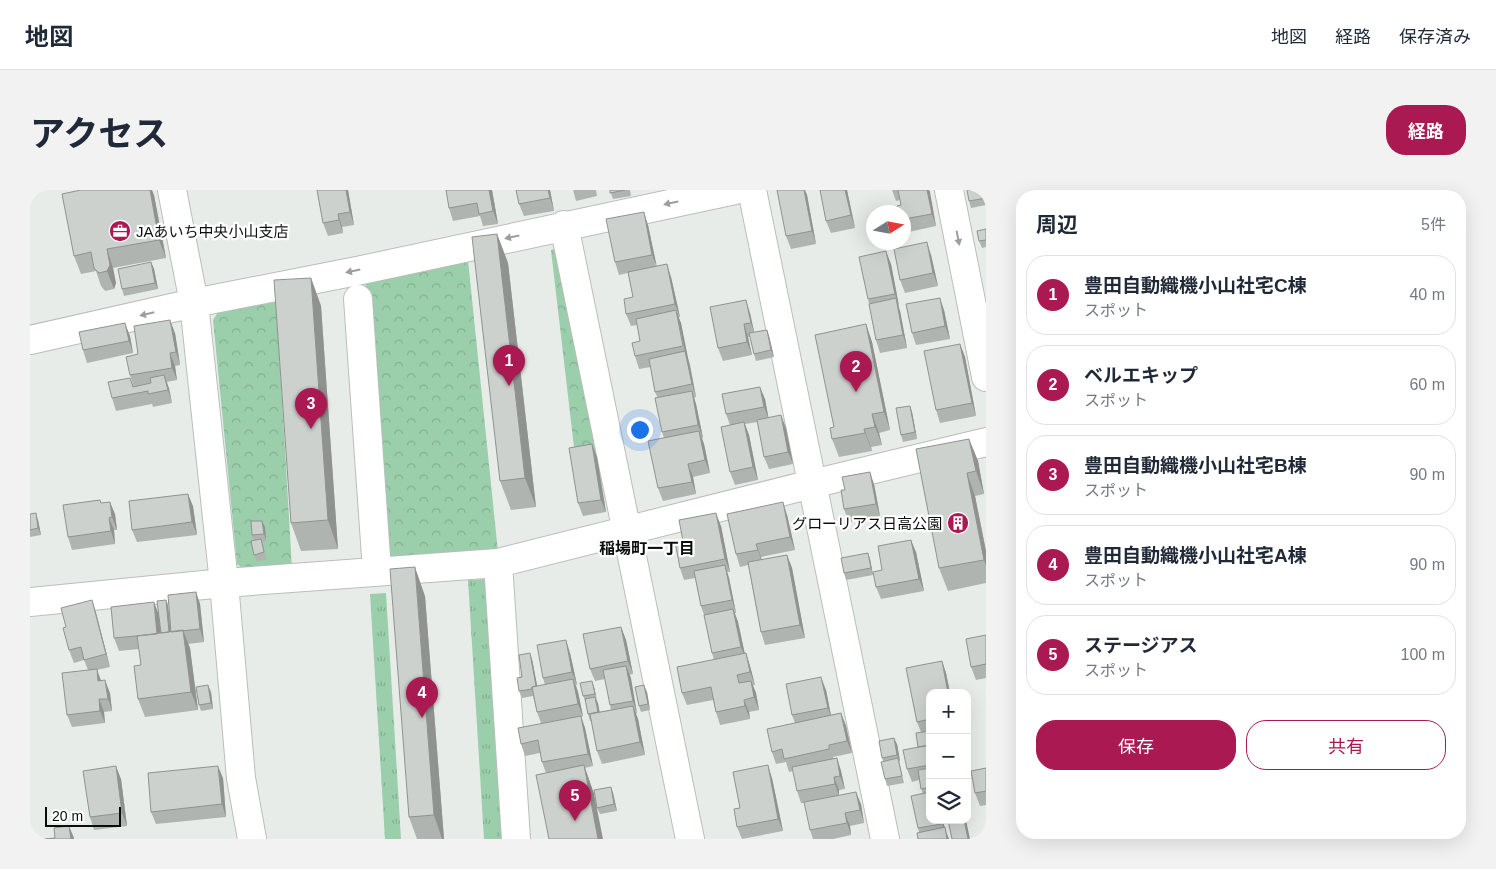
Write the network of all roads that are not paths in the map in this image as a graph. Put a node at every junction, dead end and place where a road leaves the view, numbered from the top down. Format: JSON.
{"nodes":[{"id":1,"x":172,"y":190,"type":"edge"},
{"id":2,"x":736,"y":190,"type":"edge"},
{"id":3,"x":752,"y":190,"type":"edge"},
{"id":4,"x":949,"y":190,"type":"edge"},
{"id":5,"x":564,"y":225,"type":"junction"},
{"id":6,"x":358,"y":299,"type":"dead end"},
{"id":7,"x":194,"y":303,"type":"junction"},
{"id":8,"x":30,"y":340,"type":"edge"},
{"id":9,"x":986,"y":377,"type":"edge"},
{"id":10,"x":986,"y":442,"type":"edge"},
{"id":11,"x":812,"y":484,"type":"junction"},
{"id":12,"x":627,"y":530,"type":"junction"},
{"id":13,"x":498,"y":563,"type":"junction"},
{"id":14,"x":377,"y":570,"type":"junction"},
{"id":15,"x":224,"y":583,"type":"junction"},
{"id":16,"x":30,"y":602,"type":"edge"},
{"id":17,"x":252,"y":839,"type":"edge"},
{"id":18,"x":516,"y":839,"type":"edge"},
{"id":19,"x":690,"y":839,"type":"edge"},
{"id":20,"x":885,"y":839,"type":"edge"}],
"edges":[{"from":1,"to":7,"type":"street"},
{"from":2,"to":5,"type":"street","one_way":true},
{"from":3,"to":11,"type":"street"},
{"from":4,"to":9,"type":"street","one_way":true},
{"from":5,"to":7,"type":"street","one_way":true},
{"from":5,"to":12,"type":"street"},
{"from":6,"to":14,"type":"street"},
{"from":7,"to":8,"type":"street","one_way":true},
{"from":7,"to":15,"type":"street"},
{"from":10,"to":11,"type":"street"},
{"from":11,"to":12,"type":"street"},
{"from":11,"to":20,"type":"street"},
{"from":12,"to":13,"type":"street"},
{"from":12,"to":19,"type":"street"},
{"from":13,"to":14,"type":"street"},
{"from":13,"to":18,"type":"street"},
{"from":14,"to":15,"type":"street"},
{"from":15,"to":16,"type":"street"},
{"from":15,"to":17,"type":"street"}]}
